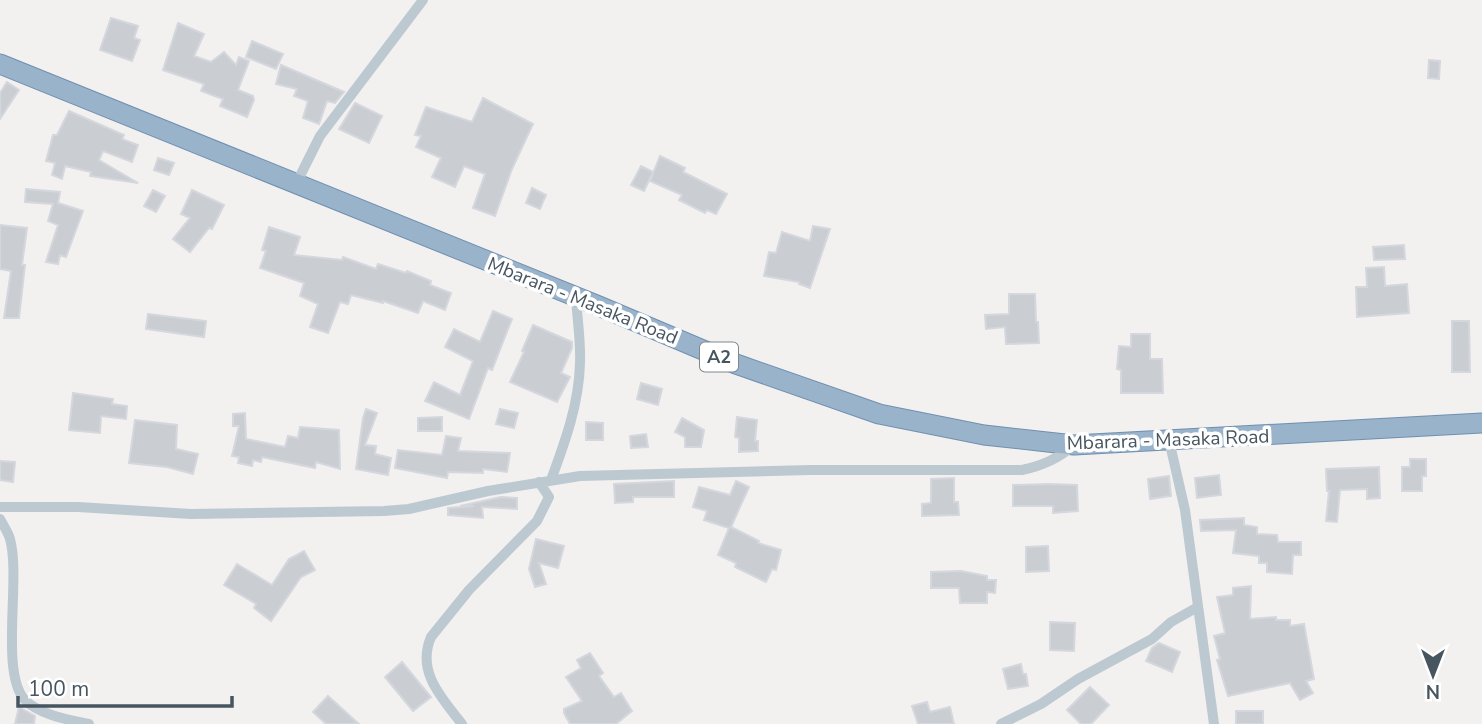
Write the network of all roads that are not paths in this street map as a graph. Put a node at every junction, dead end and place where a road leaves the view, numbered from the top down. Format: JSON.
{"nodes":[{"id":1,"x":423,"y":0,"type":"edge"},
{"id":2,"x":0,"y":64,"type":"edge"},
{"id":3,"x":296,"y":184,"type":"junction"},
{"id":4,"x":576,"y":296,"type":"junction"},
{"id":5,"x":1482,"y":423,"type":"edge"},
{"id":6,"x":1169,"y":440,"type":"junction"},
{"id":7,"x":1074,"y":446,"type":"junction"},
{"id":8,"x":551,"y":480,"type":"junction"},
{"id":9,"x":539,"y":482,"type":"junction"},
{"id":10,"x":0,"y":506,"type":"edge"},
{"id":11,"x":0,"y":519,"type":"edge"},
{"id":12,"x":1196,"y":608,"type":"junction"},
{"id":13,"x":89,"y":724,"type":"edge"},
{"id":14,"x":462,"y":724,"type":"edge"},
{"id":15,"x":1001,"y":724,"type":"edge"},
{"id":16,"x":1214,"y":724,"type":"edge"}],
"edges":[{"from":1,"to":3,"type":"street"},
{"from":2,"to":3,"type":"highway","name":"Mbarara - Masaka Road","number":"A2"},
{"from":3,"to":4,"type":"highway","name":"Mbarara - Masaka Road","number":"A2"},
{"from":4,"to":7,"type":"highway","name":"Mbarara - Masaka Road","number":"A2"},
{"from":4,"to":8,"type":"street"},
{"from":5,"to":6,"type":"highway","name":"Mbarara - Masaka Road","number":"A2"},
{"from":6,"to":7,"type":"highway","name":"Mbarara - Masaka Road","number":"A2"},
{"from":6,"to":12,"type":"street"},
{"from":7,"to":8,"type":"street"},
{"from":8,"to":9,"type":"street"},
{"from":9,"to":10,"type":"street"},
{"from":9,"to":14,"type":"street"},
{"from":11,"to":13,"type":"street"},
{"from":12,"to":15,"type":"street"},
{"from":12,"to":16,"type":"street"}]}
